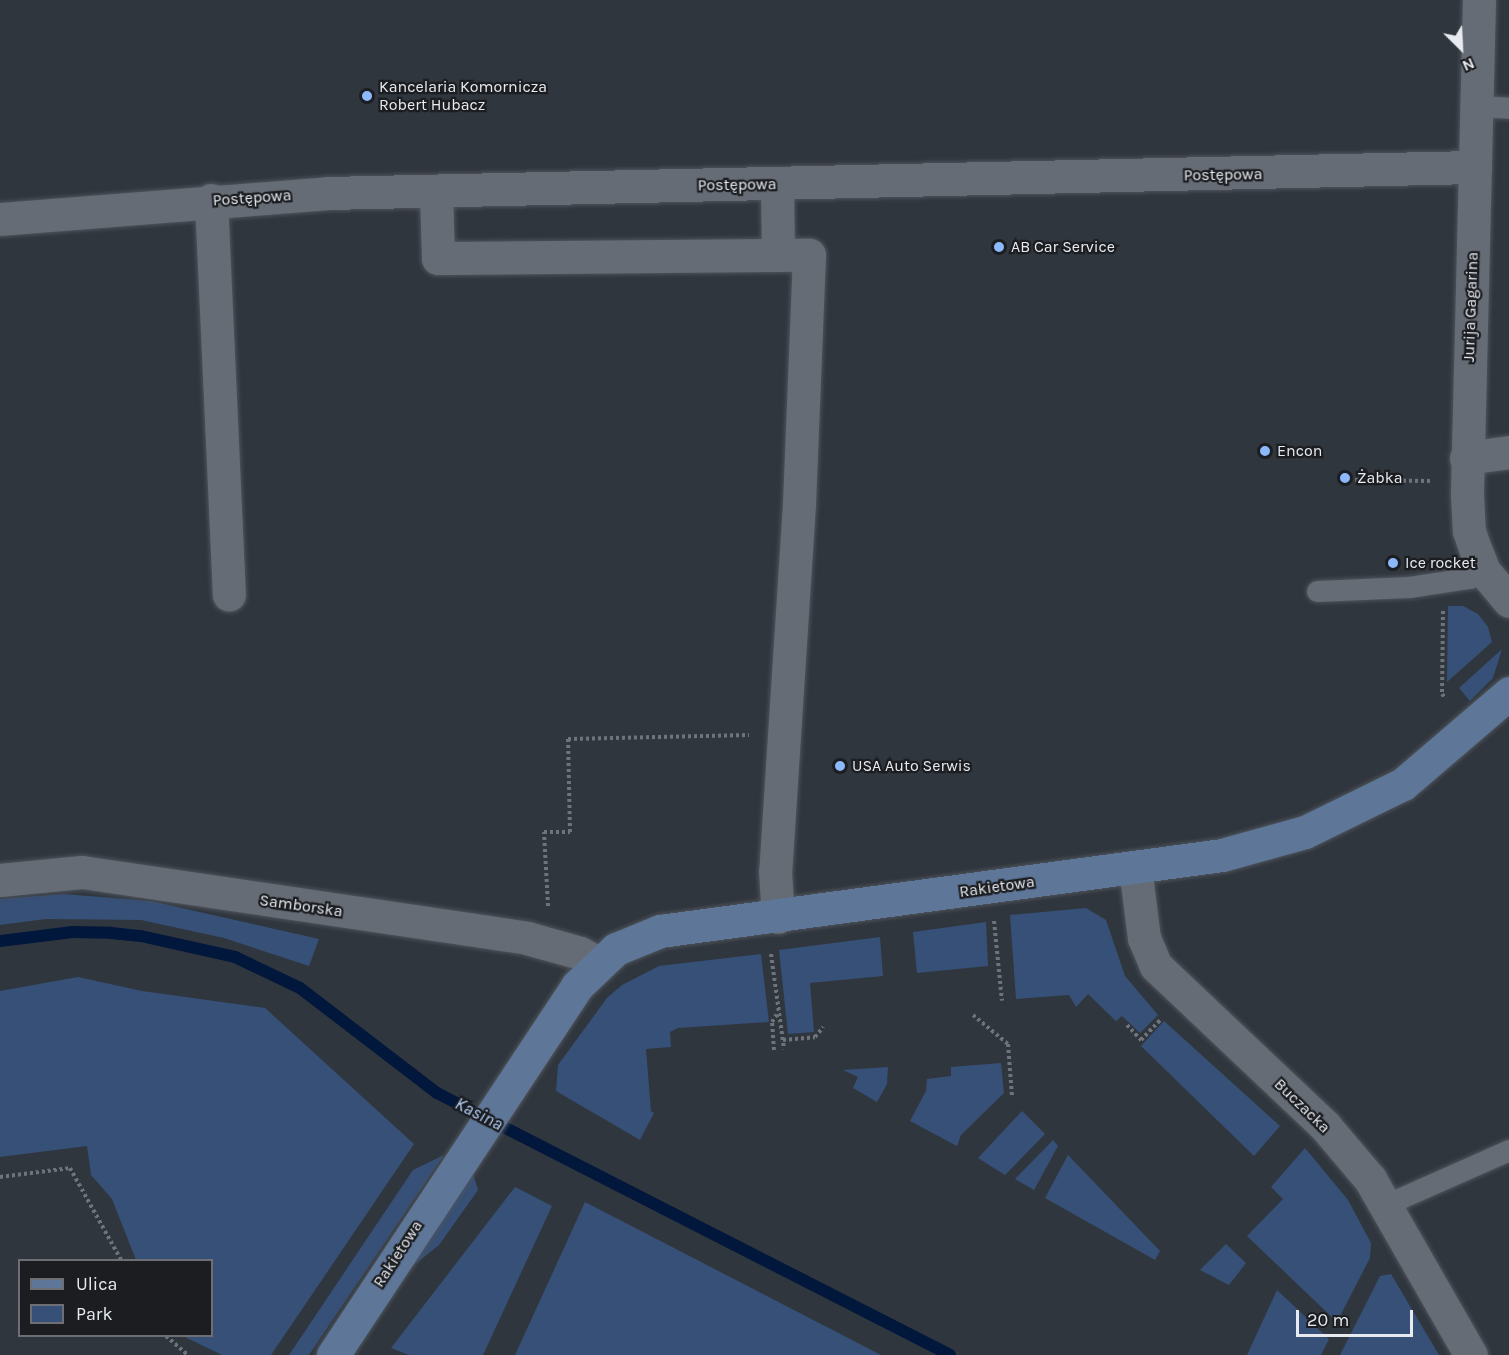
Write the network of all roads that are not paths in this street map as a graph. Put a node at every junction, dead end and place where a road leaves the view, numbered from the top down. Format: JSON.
{"nodes":[{"id":1,"x":1479,"y":0,"type":"edge"},
{"id":2,"x":1476,"y":106,"type":"junction"},
{"id":3,"x":1509,"y":108,"type":"edge"},
{"id":4,"x":1476,"y":167,"type":"junction"},
{"id":5,"x":777,"y":184,"type":"junction"},
{"id":6,"x":436,"y":191,"type":"junction"},
{"id":7,"x":211,"y":200,"type":"junction"},
{"id":8,"x":0,"y":219,"type":"edge"},
{"id":9,"x":778,"y":255,"type":"junction"},
{"id":10,"x":1509,"y":452,"type":"edge"},
{"id":11,"x":1466,"y":458,"type":"junction"},
{"id":12,"x":1484,"y":571,"type":"junction"},
{"id":13,"x":1317,"y":591,"type":"dead end"},
{"id":14,"x":229,"y":595,"type":"dead end"},
{"id":15,"x":1509,"y":602,"type":"edge"},
{"id":16,"x":1509,"y":693,"type":"edge"},
{"id":17,"x":1135,"y":867,"type":"junction"},
{"id":18,"x":0,"y":880,"type":"edge"},
{"id":19,"x":774,"y":930,"type":"junction"},
{"id":20,"x":598,"y":963,"type":"junction"},
{"id":21,"x":1509,"y":1150,"type":"edge"},
{"id":22,"x":1385,"y":1205,"type":"junction"},
{"id":23,"x":333,"y":1355,"type":"edge"},
{"id":24,"x":1471,"y":1355,"type":"edge"}],
"edges":[{"from":1,"to":2,"type":"street","name":"Jurija Gagarina"},
{"from":2,"to":3,"type":"lane"},
{"from":2,"to":4,"type":"street","name":"Jurija Gagarina"},
{"from":4,"to":5,"type":"street","name":"Postępowa"},
{"from":4,"to":11,"type":"street","name":"Jurija Gagarina"},
{"from":5,"to":6,"type":"street","name":"Postępowa"},
{"from":5,"to":9,"type":"street"},
{"from":6,"to":7,"type":"street","name":"Postępowa"},
{"from":6,"to":9,"type":"street"},
{"from":7,"to":8,"type":"street","name":"Postępowa"},
{"from":7,"to":14,"type":"street"},
{"from":9,"to":19,"type":"street"},
{"from":10,"to":11,"type":"street"},
{"from":11,"to":12,"type":"street","name":"Jurija Gagarina"},
{"from":12,"to":13,"type":"lane"},
{"from":12,"to":15,"type":"street","name":"Jurija Gagarina"},
{"from":16,"to":17,"type":"street","name":"Rakietowa"},
{"from":17,"to":19,"type":"street","name":"Rakietowa"},
{"from":17,"to":22,"type":"street","name":"Buczacka"},
{"from":18,"to":20,"type":"street","name":"Samborska"},
{"from":19,"to":20,"type":"street","name":"Rakietowa"},
{"from":20,"to":23,"type":"street","name":"Rakietowa"},
{"from":21,"to":22,"type":"lane"},
{"from":22,"to":24,"type":"street","name":"Buczacka"}]}
